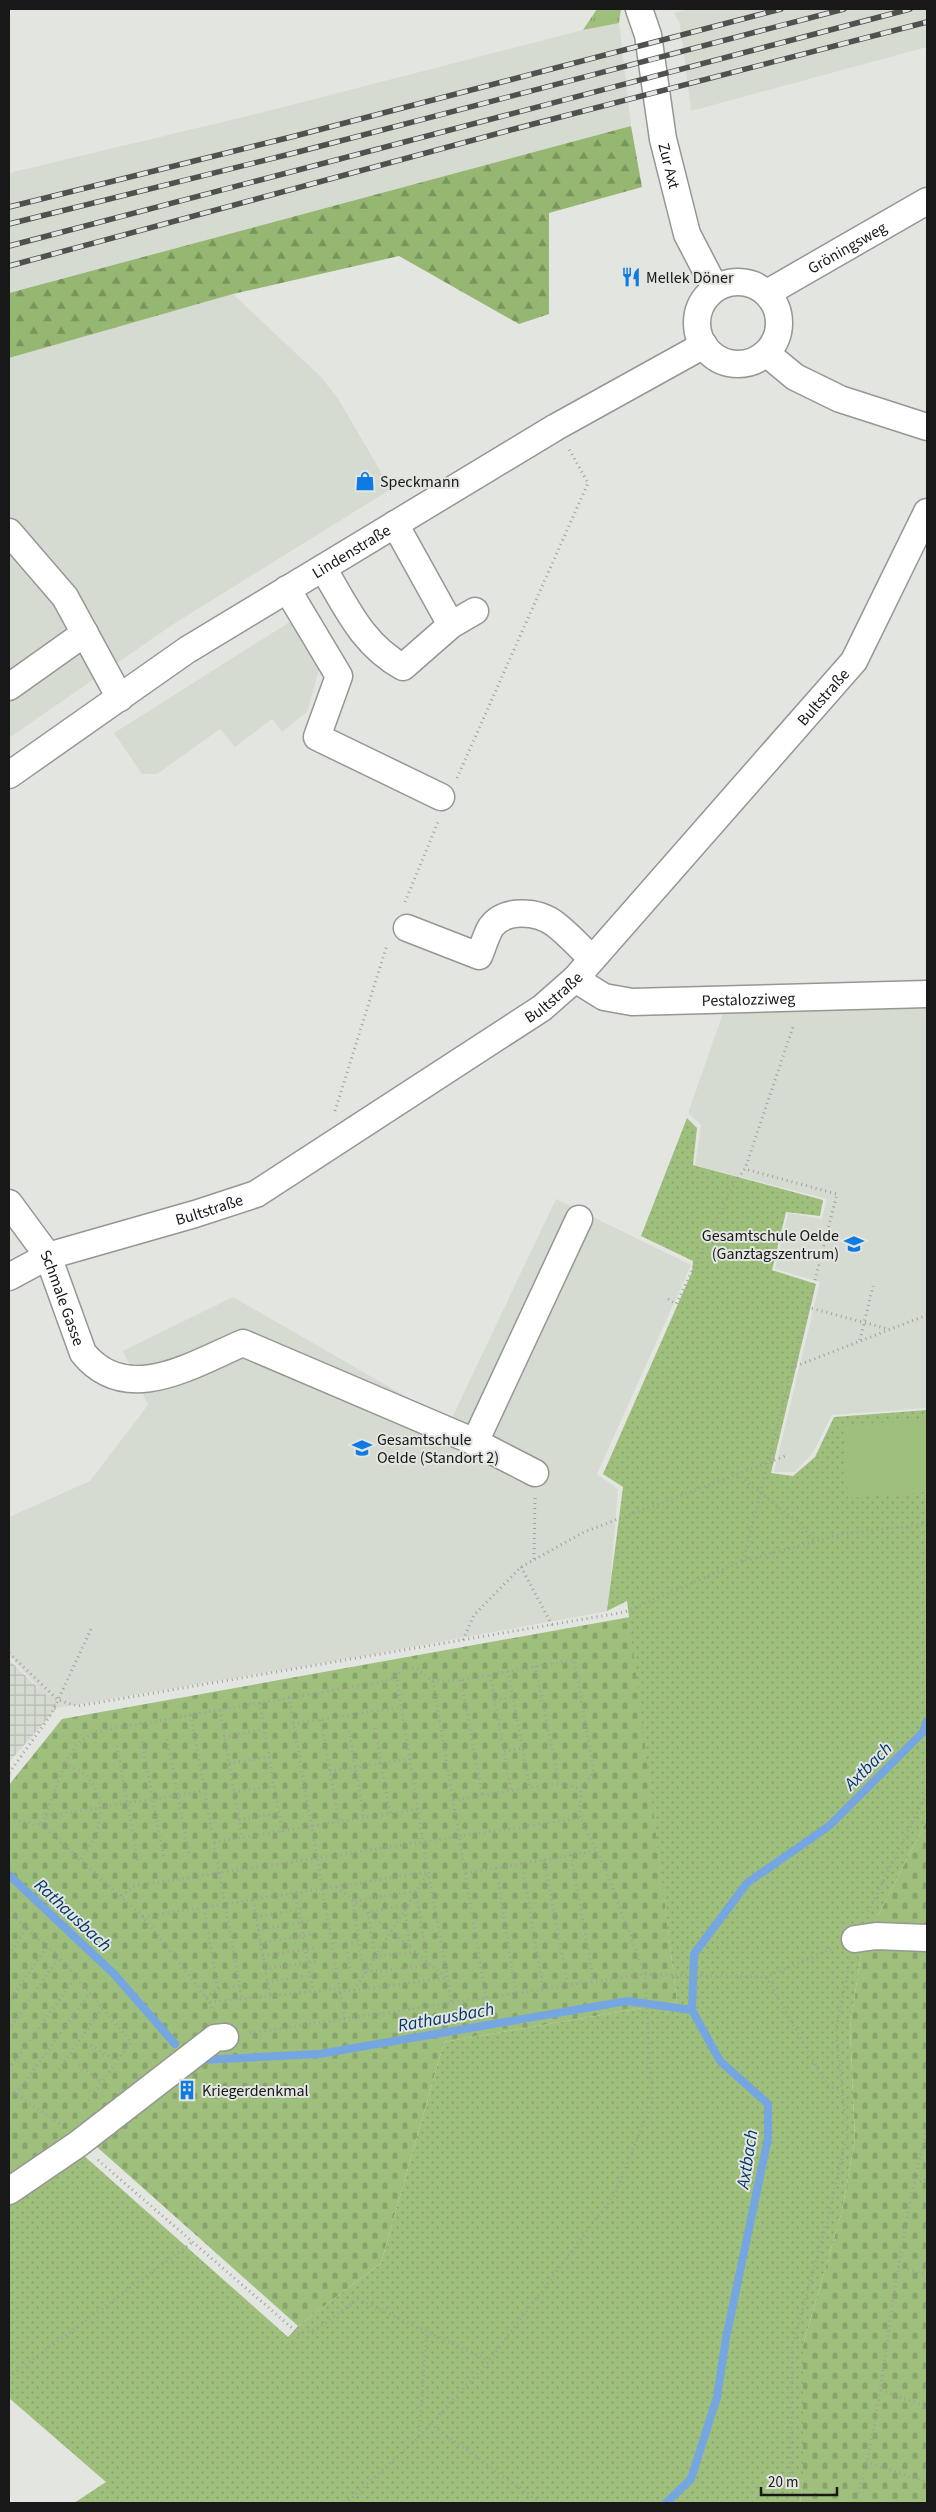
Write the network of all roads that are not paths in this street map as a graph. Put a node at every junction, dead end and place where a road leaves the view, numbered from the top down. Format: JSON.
{"nodes":[{"id":1,"x":639,"y":9,"type":"edge"},
{"id":2,"x":649,"y":9,"type":"edge"},
{"id":3,"x":648,"y":35,"type":"junction"},
{"id":4,"x":927,"y":201,"type":"edge"},
{"id":5,"x":715,"y":288,"type":"junction"},
{"id":6,"x":767,"y":293,"type":"junction"},
{"id":7,"x":704,"y":345,"type":"junction"},
{"id":8,"x":766,"y":353,"type":"junction"},
{"id":9,"x":927,"y":427,"type":"edge"},
{"id":10,"x":927,"y":512,"type":"edge"},
{"id":11,"x":395,"y":524,"type":"junction"},
{"id":12,"x":9,"y":532,"type":"edge"},
{"id":13,"x":323,"y":568,"type":"junction"},
{"id":14,"x":287,"y":590,"type":"junction"},
{"id":15,"x":475,"y":611,"type":"dead end"},
{"id":16,"x":451,"y":625,"type":"junction"},
{"id":17,"x":85,"y":633,"type":"junction"},
{"id":18,"x":9,"y":687,"type":"edge"},
{"id":19,"x":120,"y":698,"type":"junction"},
{"id":20,"x":9,"y":775,"type":"edge"},
{"id":21,"x":441,"y":797,"type":"dead end"},
{"id":22,"x":407,"y":928,"type":"dead end"},
{"id":23,"x":592,"y":959,"type":"junction"},
{"id":24,"x":575,"y":979,"type":"junction"},
{"id":25,"x":927,"y":994,"type":"edge"},
{"id":26,"x":9,"y":1203,"type":"edge"},
{"id":27,"x":579,"y":1218,"type":"dead end"},
{"id":28,"x":48,"y":1256,"type":"junction"},
{"id":29,"x":9,"y":1277,"type":"edge"},
{"id":30,"x":475,"y":1442,"type":"junction"},
{"id":31,"x":535,"y":1473,"type":"road end"},
{"id":32,"x":927,"y":1938,"type":"edge"},
{"id":33,"x":854,"y":1939,"type":"road end"},
{"id":34,"x":220,"y":2037,"type":"road end"},
{"id":35,"x":9,"y":2191,"type":"edge"}],
"edges":[{"from":1,"to":3,"type":"street","name":"Zur Axt"},
{"from":2,"to":3,"type":"street","name":"Zur Axt"},
{"from":3,"to":5,"type":"street","name":"Zur Axt"},
{"from":4,"to":6,"type":"street","name":"Gröningsweg"},
{"from":5,"to":6,"type":"street"},
{"from":5,"to":7,"type":"street"},
{"from":6,"to":8,"type":"street"},
{"from":7,"to":8,"type":"street"},
{"from":7,"to":11,"type":"street","name":"Lindenstraße"},
{"from":8,"to":9,"type":"street"},
{"from":10,"to":23,"type":"street","name":"Bultstraße"},
{"from":11,"to":13,"type":"street","name":"Lindenstraße"},
{"from":11,"to":16,"type":"street"},
{"from":12,"to":17,"type":"street"},
{"from":13,"to":14,"type":"street","name":"Lindenstraße"},
{"from":13,"to":16,"type":"street"},
{"from":14,"to":19,"type":"street","name":"Lindenstraße"},
{"from":14,"to":21,"type":"street"},
{"from":15,"to":16,"type":"street"},
{"from":17,"to":18,"type":"street"},
{"from":17,"to":19,"type":"street"},
{"from":19,"to":20,"type":"street","name":"Lindenstraße"},
{"from":22,"to":23,"type":"street"},
{"from":23,"to":24,"type":"street","name":"Bultstraße"},
{"from":24,"to":25,"type":"street","name":"Pestalozziweg"},
{"from":24,"to":28,"type":"street","name":"Bultstraße"},
{"from":26,"to":28,"type":"street","name":"Schmale Gasse"},
{"from":27,"to":30,"type":"street"},
{"from":28,"to":29,"type":"street","name":"Bultstraße"},
{"from":28,"to":30,"type":"street","name":"Schmale Gasse"},
{"from":30,"to":31,"type":"street"},
{"from":32,"to":33,"type":"street"},
{"from":34,"to":35,"type":"street"}]}
